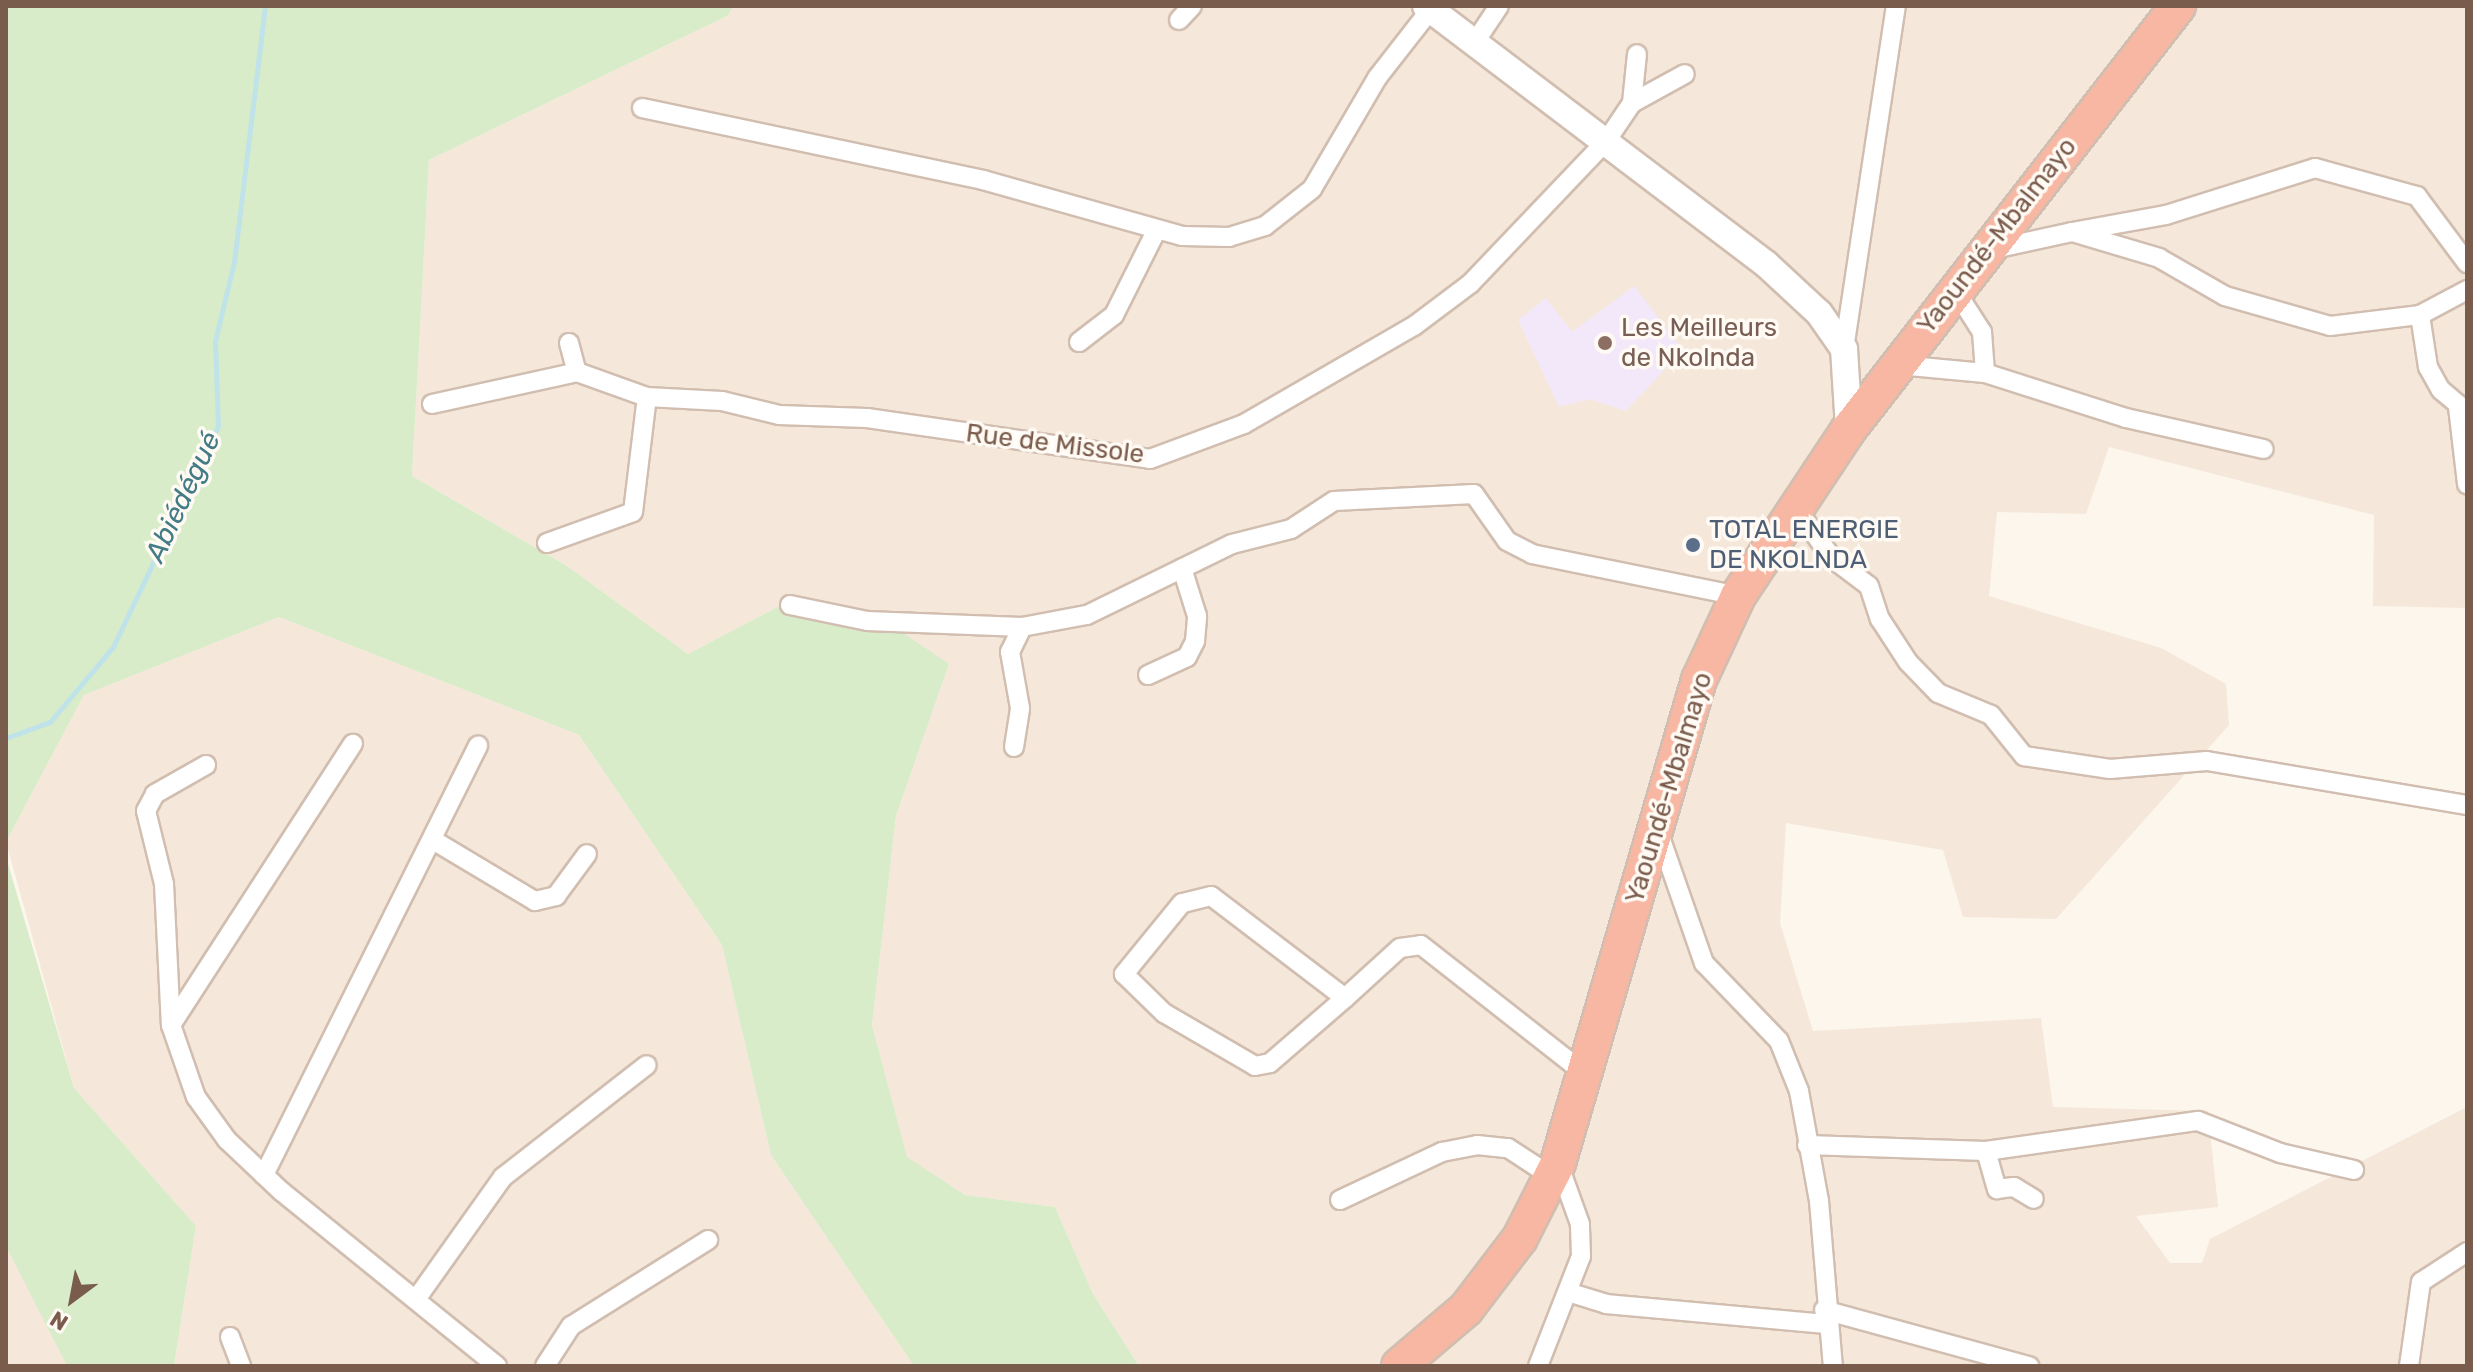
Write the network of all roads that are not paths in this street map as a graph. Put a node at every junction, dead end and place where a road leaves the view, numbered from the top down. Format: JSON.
{"nodes":[{"id":1,"x":1499,"y":6,"type":"edge"},
{"id":2,"x":1896,"y":6,"type":"edge"},
{"id":3,"x":2178,"y":6,"type":"edge"},
{"id":4,"x":1429,"y":8,"type":"edge"},
{"id":5,"x":1475,"y":42,"type":"junction"},
{"id":6,"x":1637,"y":54,"type":"dead end"},
{"id":7,"x":1685,"y":74,"type":"dead end"},
{"id":8,"x":1632,"y":103,"type":"junction"},
{"id":9,"x":642,"y":108,"type":"dead end"},
{"id":10,"x":1607,"y":140,"type":"junction"},
{"id":11,"x":1157,"y":229,"type":"junction"},
{"id":12,"x":2072,"y":232,"type":"junction"},
{"id":13,"x":1982,"y":252,"type":"junction"},
{"id":14,"x":2467,"y":263,"type":"edge"},
{"id":15,"x":1955,"y":290,"type":"junction"},
{"id":16,"x":2467,"y":290,"type":"edge"},
{"id":17,"x":2420,"y":315,"type":"junction"},
{"id":18,"x":1079,"y":342,"type":"dead end"},
{"id":19,"x":569,"y":343,"type":"dead end"},
{"id":20,"x":1844,"y":349,"type":"junction"},
{"id":21,"x":1899,"y":365,"type":"junction"},
{"id":22,"x":577,"y":372,"type":"junction"},
{"id":23,"x":1985,"y":373,"type":"junction"},
{"id":24,"x":647,"y":397,"type":"junction"},
{"id":25,"x":432,"y":404,"type":"dead end"},
{"id":26,"x":2462,"y":410,"type":"edge"},
{"id":27,"x":1849,"y":429,"type":"junction"},
{"id":28,"x":2264,"y":449,"type":"dead end"},
{"id":29,"x":2467,"y":484,"type":"edge"},
{"id":30,"x":1795,"y":507,"type":"junction"},
{"id":31,"x":547,"y":543,"type":"dead end"},
{"id":32,"x":1182,"y":568,"type":"junction"},
{"id":33,"x":1738,"y":596,"type":"junction"},
{"id":34,"x":790,"y":605,"type":"dead end"},
{"id":35,"x":1022,"y":627,"type":"junction"},
{"id":36,"x":1148,"y":675,"type":"dead end"},
{"id":37,"x":353,"y":744,"type":"dead end"},
{"id":38,"x":478,"y":745,"type":"dead end"},
{"id":39,"x":1014,"y":747,"type":"dead end"},
{"id":40,"x":206,"y":765,"type":"dead end"},
{"id":41,"x":2467,"y":805,"type":"edge"},
{"id":42,"x":1655,"y":824,"type":"junction"},
{"id":43,"x":433,"y":840,"type":"junction"},
{"id":44,"x":587,"y":854,"type":"dead end"},
{"id":45,"x":1345,"y":998,"type":"junction"},
{"id":46,"x":171,"y":1025,"type":"junction"},
{"id":47,"x":647,"y":1065,"type":"dead end"},
{"id":48,"x":1588,"y":1076,"type":"junction"},
{"id":49,"x":1807,"y":1145,"type":"junction"},
{"id":50,"x":1986,"y":1151,"type":"junction"},
{"id":51,"x":1554,"y":1170,"type":"junction"},
{"id":52,"x":2354,"y":1170,"type":"dead end"},
{"id":53,"x":264,"y":1175,"type":"junction"},
{"id":54,"x":2034,"y":1199,"type":"dead end"},
{"id":55,"x":1340,"y":1200,"type":"dead end"},
{"id":56,"x":708,"y":1240,"type":"dead end"},
{"id":57,"x":2467,"y":1252,"type":"edge"},
{"id":58,"x":1571,"y":1293,"type":"junction"},
{"id":59,"x":417,"y":1298,"type":"junction"},
{"id":60,"x":1825,"y":1317,"type":"junction"},
{"id":61,"x":230,"y":1337,"type":"dead end"},
{"id":62,"x":241,"y":1366,"type":"edge"},
{"id":63,"x":497,"y":1366,"type":"edge"},
{"id":64,"x":545,"y":1366,"type":"edge"},
{"id":65,"x":1399,"y":1366,"type":"edge"},
{"id":66,"x":1538,"y":1366,"type":"edge"},
{"id":67,"x":1833,"y":1366,"type":"edge"},
{"id":68,"x":2029,"y":1366,"type":"edge"},
{"id":69,"x":2409,"y":1366,"type":"edge"}],
"edges":[{"from":1,"to":5,"type":"street"},
{"from":2,"to":20,"type":"street"},
{"from":3,"to":13,"type":"highway","name":"Yaoundé-Mbalmayo"},
{"from":4,"to":5,"type":"street"},
{"from":4,"to":11,"type":"street"},
{"from":5,"to":10,"type":"street"},
{"from":6,"to":8,"type":"street"},
{"from":7,"to":8,"type":"street"},
{"from":8,"to":10,"type":"street","name":"Rue de Missole"},
{"from":9,"to":11,"type":"street"},
{"from":10,"to":20,"type":"street"},
{"from":10,"to":24,"type":"street","name":"Rue de Missole"},
{"from":11,"to":18,"type":"street"},
{"from":12,"to":13,"type":"street"},
{"from":12,"to":14,"type":"street"},
{"from":12,"to":17,"type":"street"},
{"from":13,"to":15,"type":"highway","name":"Yaoundé-Mbalmayo"},
{"from":15,"to":21,"type":"highway","name":"Yaoundé-Mbalmayo"},
{"from":15,"to":23,"type":"street"},
{"from":16,"to":17,"type":"street"},
{"from":17,"to":26,"type":"street"},
{"from":19,"to":22,"type":"street"},
{"from":20,"to":27,"type":"street"},
{"from":21,"to":23,"type":"street"},
{"from":21,"to":27,"type":"highway","name":"Yaoundé-Mbalmayo"},
{"from":22,"to":24,"type":"street","name":"Rue de Missole"},
{"from":22,"to":25,"type":"street"},
{"from":23,"to":28,"type":"street"},
{"from":24,"to":31,"type":"street"},
{"from":26,"to":29,"type":"street"},
{"from":27,"to":30,"type":"highway","name":"Yaoundé-Mbalmayo"},
{"from":30,"to":33,"type":"highway","name":"Yaoundé-Mbalmayo"},
{"from":30,"to":41,"type":"street"},
{"from":32,"to":33,"type":"street"},
{"from":32,"to":35,"type":"street"},
{"from":32,"to":36,"type":"street"},
{"from":33,"to":42,"type":"highway","name":"Yaoundé-Mbalmayo"},
{"from":34,"to":35,"type":"street"},
{"from":35,"to":39,"type":"street"},
{"from":37,"to":46,"type":"street"},
{"from":38,"to":43,"type":"street"},
{"from":40,"to":46,"type":"street"},
{"from":42,"to":48,"type":"highway","name":"Yaoundé-Mbalmayo"},
{"from":42,"to":49,"type":"street"},
{"from":43,"to":44,"type":"street"},
{"from":43,"to":53,"type":"street"},
{"from":45,"to":45,"type":"street"},
{"from":45,"to":48,"type":"street"},
{"from":46,"to":53,"type":"street"},
{"from":47,"to":59,"type":"street"},
{"from":48,"to":51,"type":"highway","name":"Yaoundé-Mbalmayo"},
{"from":49,"to":50,"type":"street"},
{"from":49,"to":60,"type":"street"},
{"from":50,"to":52,"type":"street"},
{"from":50,"to":54,"type":"street"},
{"from":51,"to":55,"type":"street"},
{"from":51,"to":58,"type":"street"},
{"from":51,"to":65,"type":"highway","name":"Yaoundé-Mbalmayo"},
{"from":53,"to":59,"type":"street"},
{"from":56,"to":64,"type":"street"},
{"from":57,"to":69,"type":"street"},
{"from":58,"to":60,"type":"street"},
{"from":58,"to":66,"type":"street"},
{"from":59,"to":63,"type":"street"},
{"from":60,"to":67,"type":"street"},
{"from":60,"to":68,"type":"street"},
{"from":61,"to":62,"type":"street"}]}
